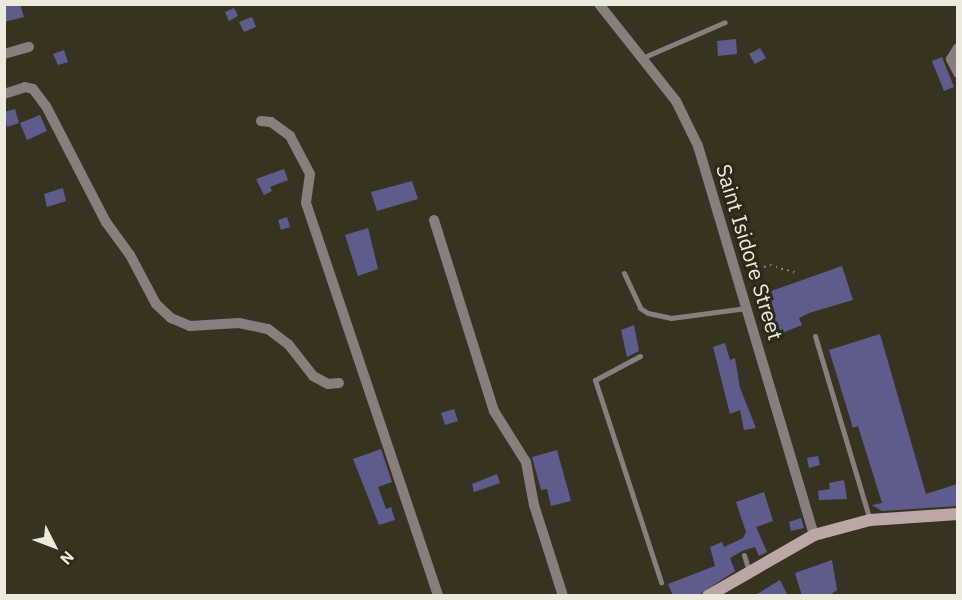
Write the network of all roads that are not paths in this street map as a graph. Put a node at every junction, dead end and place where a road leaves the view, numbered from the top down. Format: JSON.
{"nodes":[{"id":1,"x":599,"y":4,"type":"edge"},
{"id":2,"x":725,"y":21,"type":"dead end"},
{"id":3,"x":29,"y":46,"type":"dead end"},
{"id":4,"x":957,"y":48,"type":"edge"},
{"id":5,"x":4,"y":54,"type":"edge"},
{"id":6,"x":642,"y":58,"type":"junction"},
{"id":7,"x":957,"y":73,"type":"edge"},
{"id":8,"x":4,"y":94,"type":"edge"},
{"id":9,"x":261,"y":121,"type":"dead end"},
{"id":10,"x":434,"y":220,"type":"dead end"},
{"id":11,"x":624,"y":273,"type":"dead end"},
{"id":12,"x":746,"y":308,"type":"junction"},
{"id":13,"x":815,"y":336,"type":"dead end"},
{"id":14,"x":640,"y":356,"type":"dead end"},
{"id":15,"x":339,"y":383,"type":"dead end"},
{"id":16,"x":957,"y":514,"type":"edge"},
{"id":17,"x":870,"y":520,"type":"junction"},
{"id":18,"x":814,"y":535,"type":"junction"},
{"id":19,"x":744,"y":555,"type":"dead end"},
{"id":20,"x":749,"y":570,"type":"junction"},
{"id":21,"x":662,"y":582,"type":"dead end"},
{"id":22,"x":438,"y":596,"type":"edge"},
{"id":23,"x":563,"y":596,"type":"edge"},
{"id":24,"x":708,"y":596,"type":"edge"}],
"edges":[{"from":1,"to":6,"type":"street","name":"Saint Isidore Street"},
{"from":2,"to":6,"type":"lane"},
{"from":3,"to":5,"type":"street"},
{"from":4,"to":7,"type":"street"},
{"from":6,"to":12,"type":"street","name":"Saint Isidore Street"},
{"from":8,"to":15,"type":"street"},
{"from":9,"to":22,"type":"street"},
{"from":10,"to":23,"type":"street"},
{"from":11,"to":12,"type":"lane"},
{"from":12,"to":18,"type":"street","name":"Saint Isidore Street"},
{"from":13,"to":17,"type":"lane"},
{"from":14,"to":21,"type":"lane"},
{"from":16,"to":17,"type":"street"},
{"from":17,"to":18,"type":"street"},
{"from":18,"to":20,"type":"street"},
{"from":19,"to":20,"type":"lane"},
{"from":20,"to":24,"type":"street"}]}
